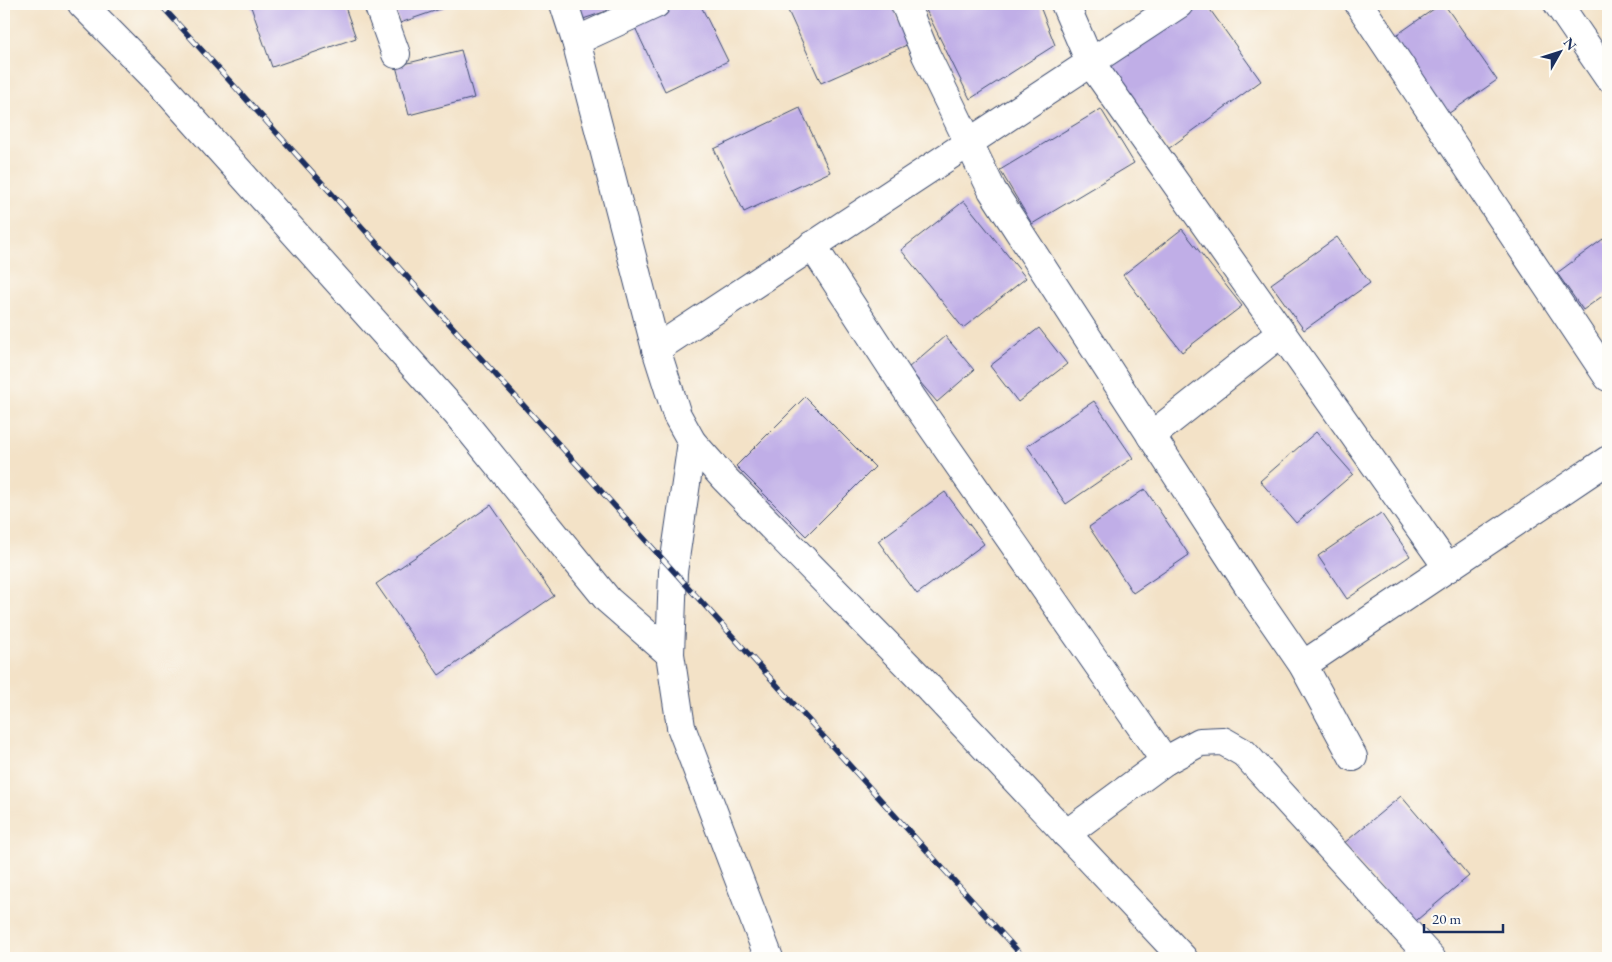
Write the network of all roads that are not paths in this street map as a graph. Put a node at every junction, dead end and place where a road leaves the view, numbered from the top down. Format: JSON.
{"nodes":[{"id":1,"x":82,"y":4,"type":"edge"},
{"id":2,"x":378,"y":4,"type":"edge"},
{"id":3,"x":564,"y":4,"type":"edge"},
{"id":4,"x":656,"y":4,"type":"edge"},
{"id":5,"x":905,"y":4,"type":"edge"},
{"id":6,"x":1065,"y":4,"type":"edge"},
{"id":7,"x":1179,"y":4,"type":"edge"},
{"id":8,"x":1359,"y":4,"type":"edge"},
{"id":9,"x":1558,"y":4,"type":"edge"},
{"id":10,"x":576,"y":41,"type":"junction"},
{"id":11,"x":396,"y":54,"type":"dead end"},
{"id":12,"x":1090,"y":62,"type":"junction"},
{"id":13,"x":1608,"y":77,"type":"edge"},
{"id":14,"x":969,"y":143,"type":"junction"},
{"id":15,"x":812,"y":245,"type":"junction"},
{"id":16,"x":1281,"y":333,"type":"junction"},
{"id":17,"x":656,"y":349,"type":"junction"},
{"id":18,"x":1608,"y":377,"type":"edge"},
{"id":19,"x":1151,"y":436,"type":"junction"},
{"id":20,"x":692,"y":442,"type":"junction"},
{"id":21,"x":1608,"y":460,"type":"edge"},
{"id":22,"x":1448,"y":568,"type":"junction"},
{"id":23,"x":670,"y":654,"type":"junction"},
{"id":24,"x":1302,"y":665,"type":"junction"},
{"id":25,"x":1353,"y":757,"type":"dead end"},
{"id":26,"x":1165,"y":761,"type":"junction"},
{"id":27,"x":1066,"y":834,"type":"junction"},
{"id":28,"x":769,"y":958,"type":"edge"},
{"id":29,"x":1182,"y":958,"type":"edge"},
{"id":30,"x":1431,"y":958,"type":"edge"}],
"edges":[{"from":1,"to":23,"type":"street"},
{"from":2,"to":11,"type":"street"},
{"from":3,"to":10,"type":"street"},
{"from":4,"to":10,"type":"street"},
{"from":5,"to":14,"type":"street"},
{"from":6,"to":12,"type":"street"},
{"from":7,"to":12,"type":"street"},
{"from":8,"to":18,"type":"street"},
{"from":9,"to":13,"type":"street"},
{"from":10,"to":17,"type":"street"},
{"from":12,"to":14,"type":"street"},
{"from":12,"to":16,"type":"street"},
{"from":14,"to":15,"type":"street"},
{"from":14,"to":19,"type":"street"},
{"from":15,"to":17,"type":"street"},
{"from":15,"to":26,"type":"street"},
{"from":16,"to":19,"type":"street"},
{"from":16,"to":22,"type":"street"},
{"from":17,"to":20,"type":"street"},
{"from":19,"to":24,"type":"street"},
{"from":20,"to":23,"type":"street"},
{"from":20,"to":27,"type":"street"},
{"from":21,"to":22,"type":"street"},
{"from":22,"to":24,"type":"street"},
{"from":23,"to":28,"type":"street"},
{"from":24,"to":25,"type":"street"},
{"from":26,"to":27,"type":"street"},
{"from":26,"to":30,"type":"street"},
{"from":27,"to":29,"type":"street"}]}
